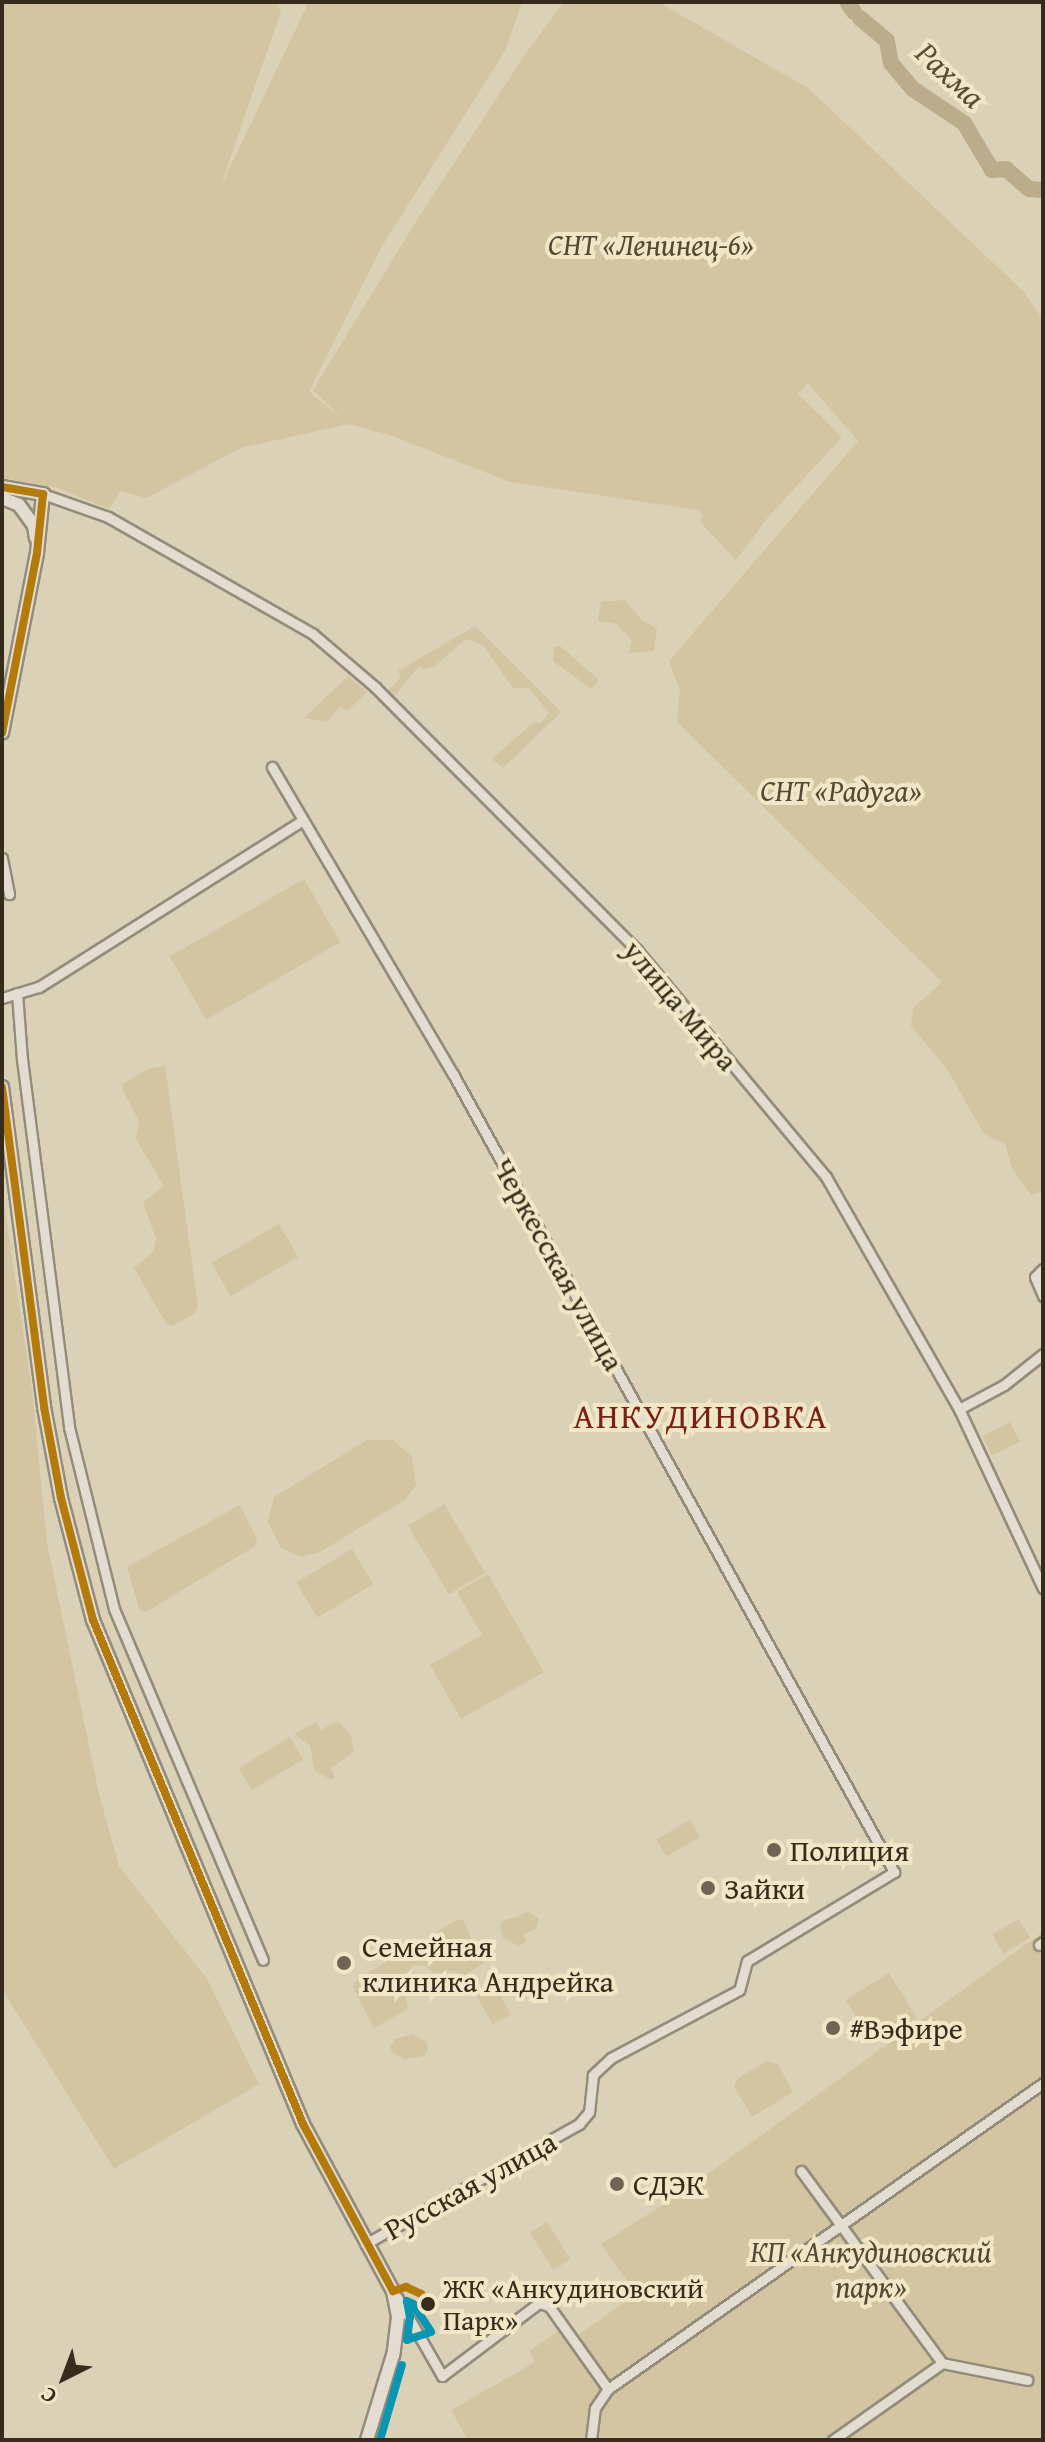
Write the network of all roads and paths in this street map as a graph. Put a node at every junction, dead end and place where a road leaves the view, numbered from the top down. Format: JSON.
{"nodes":[{"id":1,"x":2,"y":487,"type":"edge"},
{"id":2,"x":43,"y":494,"type":"junction"},
{"id":3,"x":2,"y":498,"type":"edge"},
{"id":4,"x":37,"y":553,"type":"junction"},
{"id":5,"x":2,"y":733,"type":"edge"},
{"id":6,"x":272,"y":767,"type":"dead end"},
{"id":7,"x":302,"y":821,"type":"junction"},
{"id":8,"x":2,"y":858,"type":"edge"},
{"id":9,"x":9,"y":894,"type":"dead end"},
{"id":10,"x":17,"y":993,"type":"junction"},
{"id":11,"x":2,"y":998,"type":"edge"},
{"id":12,"x":2,"y":1087,"type":"edge"},
{"id":13,"x":1043,"y":1269,"type":"edge"},
{"id":14,"x":1043,"y":1296,"type":"edge"},
{"id":15,"x":1043,"y":1354,"type":"edge"},
{"id":16,"x":959,"y":1409,"type":"junction"},
{"id":17,"x":1043,"y":1588,"type":"edge"},
{"id":18,"x":263,"y":1960,"type":"dead end"},
{"id":19,"x":728,"y":1996,"type":"joint"},
{"id":20,"x":1043,"y":2083,"type":"edge"},
{"id":21,"x":801,"y":2171,"type":"dead end"},
{"id":22,"x":841,"y":2226,"type":"junction"},
{"id":23,"x":365,"y":2244,"type":"junction"},
{"id":24,"x":393,"y":2291,"type":"junction"},
{"id":25,"x":942,"y":2363,"type":"junction"},
{"id":26,"x":1027,"y":2380,"type":"dead end"},
{"id":27,"x":608,"y":2389,"type":"junction"},
{"id":28,"x":367,"y":2440,"type":"edge"},
{"id":29,"x":591,"y":2440,"type":"edge"},
{"id":30,"x":833,"y":2440,"type":"edge"}],
"edges":[{"from":1,"to":2,"type":"street"},
{"from":2,"to":4,"type":"street"},
{"from":2,"to":16,"type":"street","name":"улица Мира"},
{"from":3,"to":4,"type":"street"},
{"from":4,"to":5,"type":"street"},
{"from":6,"to":7,"type":"street","name":"Черкесская улица"},
{"from":7,"to":10,"type":"street"},
{"from":7,"to":19,"type":"street","name":"Черкесская улица"},
{"from":8,"to":9,"type":"street"},
{"from":10,"to":11,"type":"street"},
{"from":10,"to":18,"type":"street"},
{"from":12,"to":23,"type":"street","name":"Русская улица"},
{"from":13,"to":14,"type":"street"},
{"from":15,"to":16,"type":"street"},
{"from":16,"to":17,"type":"street","name":"улица Мира"},
{"from":19,"to":23,"type":"street","name":"Русская улица"},
{"from":20,"to":22,"type":"street"},
{"from":21,"to":22,"type":"street"},
{"from":22,"to":25,"type":"street"},
{"from":22,"to":27,"type":"street"},
{"from":23,"to":24,"type":"street"},
{"from":24,"to":27,"type":"street"},
{"from":24,"to":28,"type":"street"},
{"from":25,"to":26,"type":"street"},
{"from":25,"to":30,"type":"street"},
{"from":27,"to":29,"type":"street"}]}
